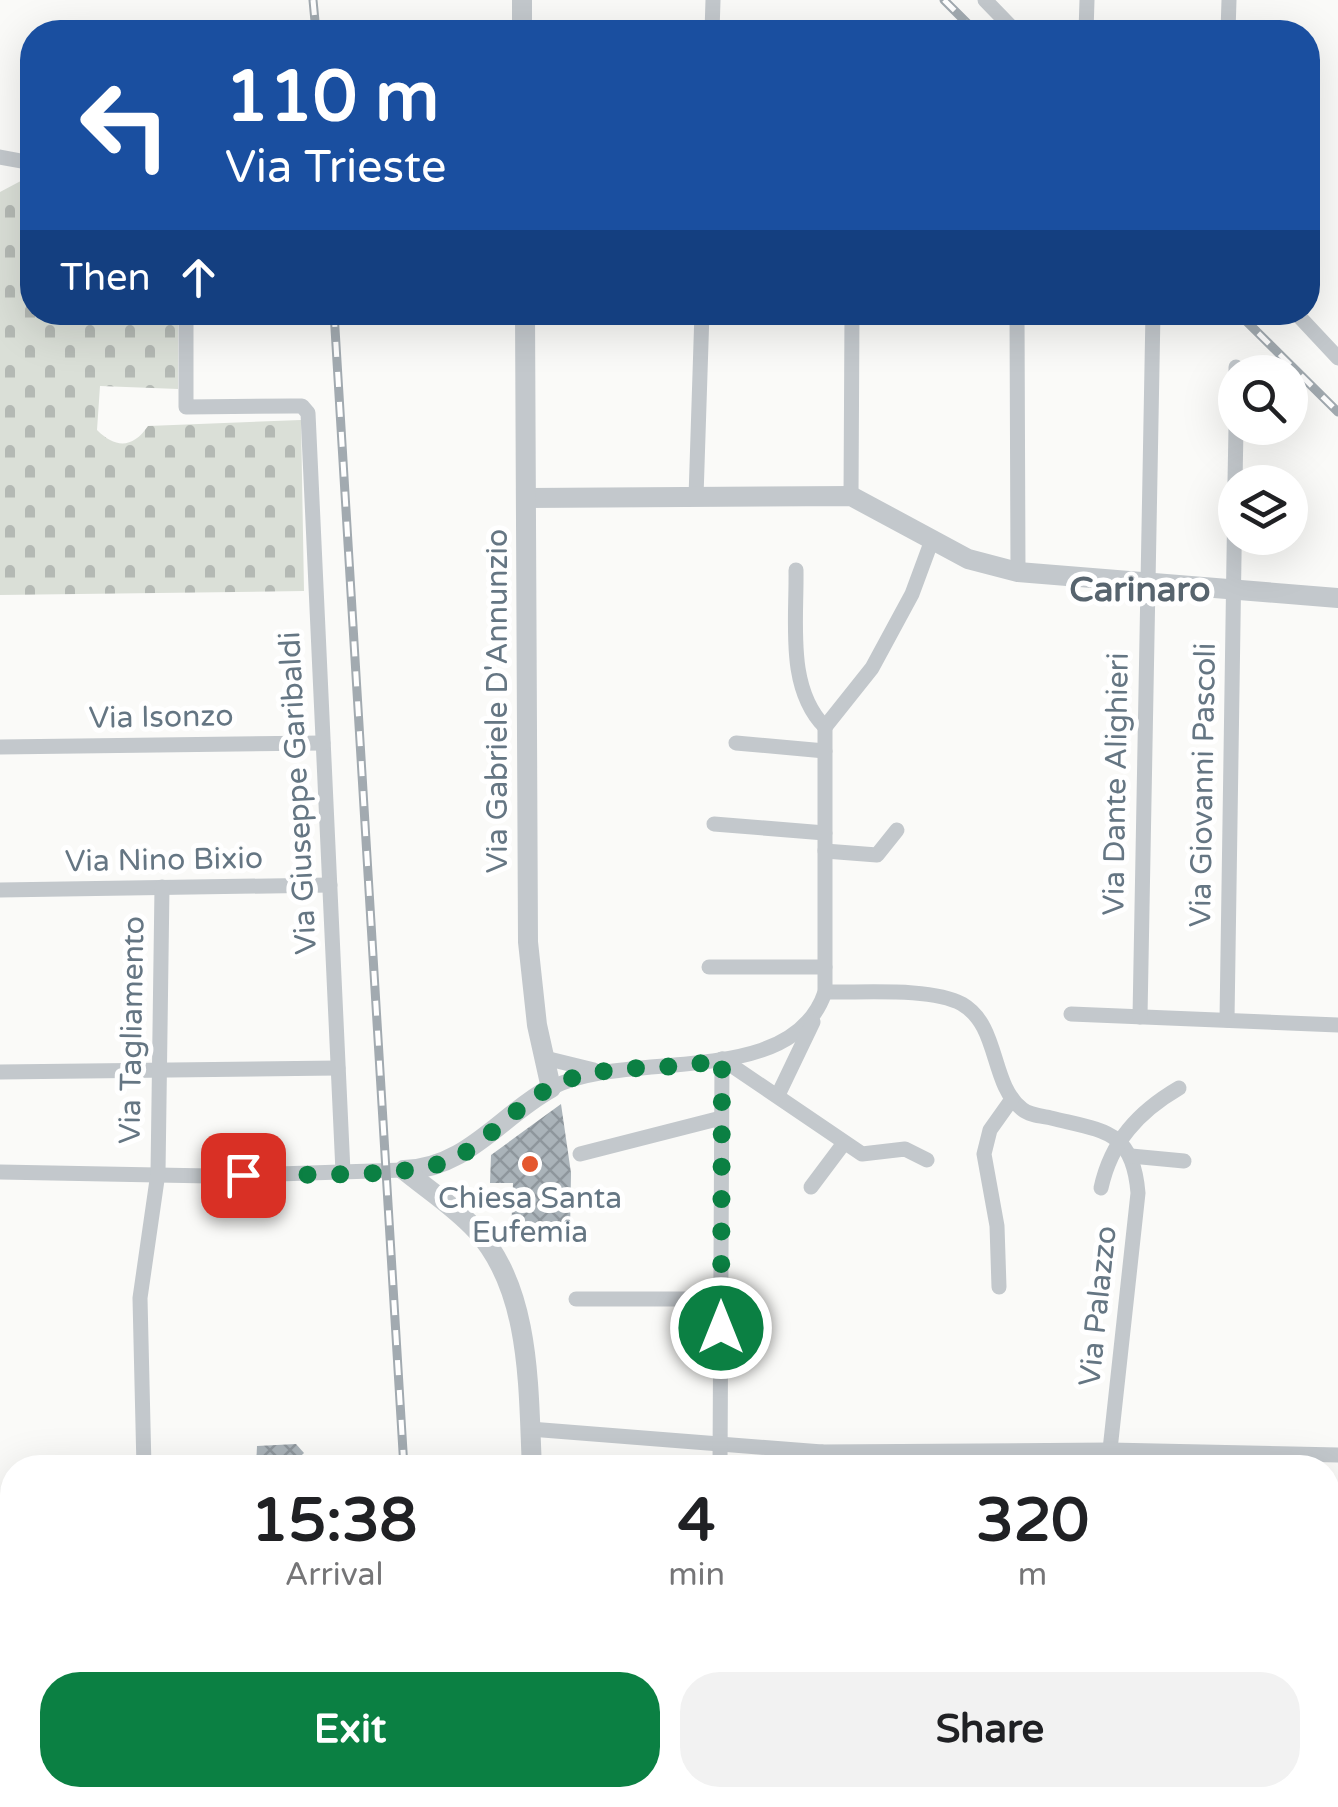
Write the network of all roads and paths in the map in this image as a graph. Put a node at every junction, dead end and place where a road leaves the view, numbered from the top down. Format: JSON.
{"nodes":[{"id":1,"x":985,"y":0,"type":"edge"},
{"id":2,"x":1004,"y":20,"type":"edge"},
{"id":3,"x":186,"y":325,"type":"edge"},
{"id":4,"x":525,"y":325,"type":"edge"},
{"id":5,"x":702,"y":325,"type":"edge"},
{"id":6,"x":855,"y":325,"type":"edge"},
{"id":7,"x":1017,"y":325,"type":"edge"},
{"id":8,"x":1152,"y":325,"type":"edge"},
{"id":9,"x":1307,"y":325,"type":"edge"},
{"id":10,"x":1338,"y":358,"type":"edge"},
{"id":11,"x":696,"y":496,"type":"junction"},
{"id":12,"x":851,"y":496,"type":"junction"},
{"id":13,"x":526,"y":498,"type":"junction"},
{"id":14,"x":932,"y":540,"type":"junction"},
{"id":15,"x":1234,"y":555,"type":"edge"},
{"id":16,"x":796,"y":570,"type":"dead end"},
{"id":17,"x":1018,"y":572,"type":"junction"},
{"id":18,"x":1146,"y":585,"type":"junction"},
{"id":19,"x":1234,"y":592,"type":"junction"},
{"id":20,"x":1338,"y":598,"type":"edge"},
{"id":21,"x":824,"y":727,"type":"junction"},
{"id":22,"x":323,"y":743,"type":"junction"},
{"id":23,"x":736,"y":743,"type":"dead end"},
{"id":24,"x":0,"y":747,"type":"edge"},
{"id":25,"x":824,"y":751,"type":"junction"},
{"id":26,"x":714,"y":824,"type":"dead end"},
{"id":27,"x":896,"y":830,"type":"dead end"},
{"id":28,"x":824,"y":832,"type":"junction"},
{"id":29,"x":824,"y":851,"type":"junction"},
{"id":30,"x":330,"y":885,"type":"junction"},
{"id":31,"x":162,"y":887,"type":"junction"},
{"id":32,"x":0,"y":890,"type":"edge"},
{"id":33,"x":709,"y":968,"type":"dead end"},
{"id":34,"x":824,"y":968,"type":"junction"},
{"id":35,"x":824,"y":992,"type":"junction"},
{"id":36,"x":818,"y":1012,"type":"junction"},
{"id":37,"x":1071,"y":1014,"type":"dead end"},
{"id":38,"x":1140,"y":1016,"type":"junction"},
{"id":39,"x":1227,"y":1020,"type":"junction"},
{"id":40,"x":1338,"y":1025,"type":"edge"},
{"id":41,"x":545,"y":1058,"type":"junction"},
{"id":42,"x":722,"y":1059,"type":"junction"},
{"id":43,"x":338,"y":1068,"type":"junction"},
{"id":44,"x":159,"y":1070,"type":"junction"},
{"id":45,"x":598,"y":1071,"type":"junction"},
{"id":46,"x":0,"y":1072,"type":"edge"},
{"id":47,"x":551,"y":1088,"type":"junction"},
{"id":48,"x":1179,"y":1088,"type":"dead end"},
{"id":49,"x":778,"y":1095,"type":"junction"},
{"id":50,"x":1012,"y":1099,"type":"junction"},
{"id":51,"x":721,"y":1118,"type":"junction"},
{"id":52,"x":844,"y":1143,"type":"junction"},
{"id":53,"x":1126,"y":1150,"type":"junction"},
{"id":54,"x":580,"y":1154,"type":"dead end"},
{"id":55,"x":927,"y":1160,"type":"dead end"},
{"id":56,"x":1184,"y":1162,"type":"dead end"},
{"id":57,"x":404,"y":1170,"type":"junction"},
{"id":58,"x":0,"y":1172,"type":"edge"},
{"id":59,"x":343,"y":1172,"type":"junction"},
{"id":60,"x":158,"y":1173,"type":"junction"},
{"id":61,"x":811,"y":1187,"type":"dead end"},
{"id":62,"x":1101,"y":1188,"type":"dead end"},
{"id":63,"x":999,"y":1287,"type":"dead end"},
{"id":64,"x":576,"y":1299,"type":"dead end"},
{"id":65,"x":721,"y":1299,"type":"junction"},
{"id":66,"x":530,"y":1429,"type":"junction"},
{"id":67,"x":720,"y":1442,"type":"junction"},
{"id":68,"x":1110,"y":1450,"type":"junction"},
{"id":69,"x":144,"y":1455,"type":"edge"},
{"id":70,"x":531,"y":1455,"type":"edge"},
{"id":71,"x":720,"y":1455,"type":"edge"},
{"id":72,"x":794,"y":1455,"type":"edge"},
{"id":73,"x":966,"y":1455,"type":"edge"},
{"id":74,"x":1109,"y":1455,"type":"edge"},
{"id":75,"x":1338,"y":1455,"type":"edge"}],
"edges":[{"from":1,"to":2,"type":"street"},
{"from":3,"to":22,"type":"street","name":"Via Giuseppe Garibaldi"},
{"from":4,"to":13,"type":"street","name":"Via Gabriele D'Annunzio"},
{"from":5,"to":11,"type":"street"},
{"from":6,"to":12,"type":"street"},
{"from":7,"to":17,"type":"street"},
{"from":8,"to":18,"type":"street","name":"Via Dante Alighieri"},
{"from":9,"to":10,"type":"street"},
{"from":11,"to":12,"type":"street"},
{"from":11,"to":13,"type":"street"},
{"from":12,"to":14,"type":"street"},
{"from":13,"to":41,"type":"street","name":"Via Gabriele D'Annunzio"},
{"from":14,"to":17,"type":"street"},
{"from":14,"to":21,"type":"street"},
{"from":15,"to":19,"type":"street","name":"Via Giovanni Pascoli"},
{"from":16,"to":21,"type":"street"},
{"from":17,"to":18,"type":"street"},
{"from":18,"to":19,"type":"street"},
{"from":18,"to":38,"type":"street","name":"Via Dante Alighieri"},
{"from":19,"to":20,"type":"street"},
{"from":19,"to":39,"type":"street","name":"Via Giovanni Pascoli"},
{"from":21,"to":25,"type":"street"},
{"from":22,"to":24,"type":"street","name":"Via Isonzo"},
{"from":22,"to":30,"type":"street","name":"Via Giuseppe Garibaldi"},
{"from":23,"to":25,"type":"street"},
{"from":25,"to":28,"type":"street"},
{"from":26,"to":28,"type":"street"},
{"from":27,"to":29,"type":"street"},
{"from":28,"to":29,"type":"street"},
{"from":29,"to":34,"type":"street"},
{"from":30,"to":31,"type":"street","name":"Via Nino Bixio"},
{"from":30,"to":43,"type":"street","name":"Via Giuseppe Garibaldi"},
{"from":31,"to":32,"type":"street","name":"Via Nino Bixio"},
{"from":31,"to":44,"type":"street","name":"Via Tagliamento"},
{"from":33,"to":34,"type":"street"},
{"from":34,"to":35,"type":"street"},
{"from":35,"to":36,"type":"street"},
{"from":35,"to":50,"type":"street"},
{"from":36,"to":42,"type":"street"},
{"from":36,"to":49,"type":"street"},
{"from":37,"to":38,"type":"street"},
{"from":38,"to":39,"type":"street"},
{"from":39,"to":40,"type":"street"},
{"from":41,"to":45,"type":"street"},
{"from":41,"to":47,"type":"street","name":"Via Gabriele D'Annunzio"},
{"from":42,"to":45,"type":"street"},
{"from":42,"to":49,"type":"street"},
{"from":42,"to":51,"type":"street"},
{"from":43,"to":44,"type":"street"},
{"from":43,"to":59,"type":"street","name":"Via Giuseppe Garibaldi"},
{"from":44,"to":46,"type":"street"},
{"from":44,"to":60,"type":"street","name":"Via Tagliamento"},
{"from":45,"to":47,"type":"street"},
{"from":47,"to":57,"type":"street"},
{"from":48,"to":53,"type":"street"},
{"from":49,"to":52,"type":"street"},
{"from":50,"to":53,"type":"street"},
{"from":50,"to":63,"type":"street"},
{"from":51,"to":54,"type":"street"},
{"from":51,"to":65,"type":"street"},
{"from":52,"to":55,"type":"street"},
{"from":52,"to":61,"type":"street"},
{"from":53,"to":56,"type":"street"},
{"from":53,"to":62,"type":"street"},
{"from":53,"to":68,"type":"street","name":"Via Palazzo"},
{"from":57,"to":59,"type":"street"},
{"from":57,"to":66,"type":"street"},
{"from":58,"to":60,"type":"street"},
{"from":59,"to":60,"type":"street"},
{"from":60,"to":69,"type":"street","name":"Via Tagliamento"},
{"from":64,"to":65,"type":"street"},
{"from":65,"to":67,"type":"street"},
{"from":66,"to":67,"type":"street"},
{"from":66,"to":70,"type":"street"},
{"from":67,"to":71,"type":"street"},
{"from":67,"to":72,"type":"street"},
{"from":68,"to":73,"type":"street"},
{"from":68,"to":74,"type":"street","name":"Via Palazzo"},
{"from":68,"to":75,"type":"street"}]}
